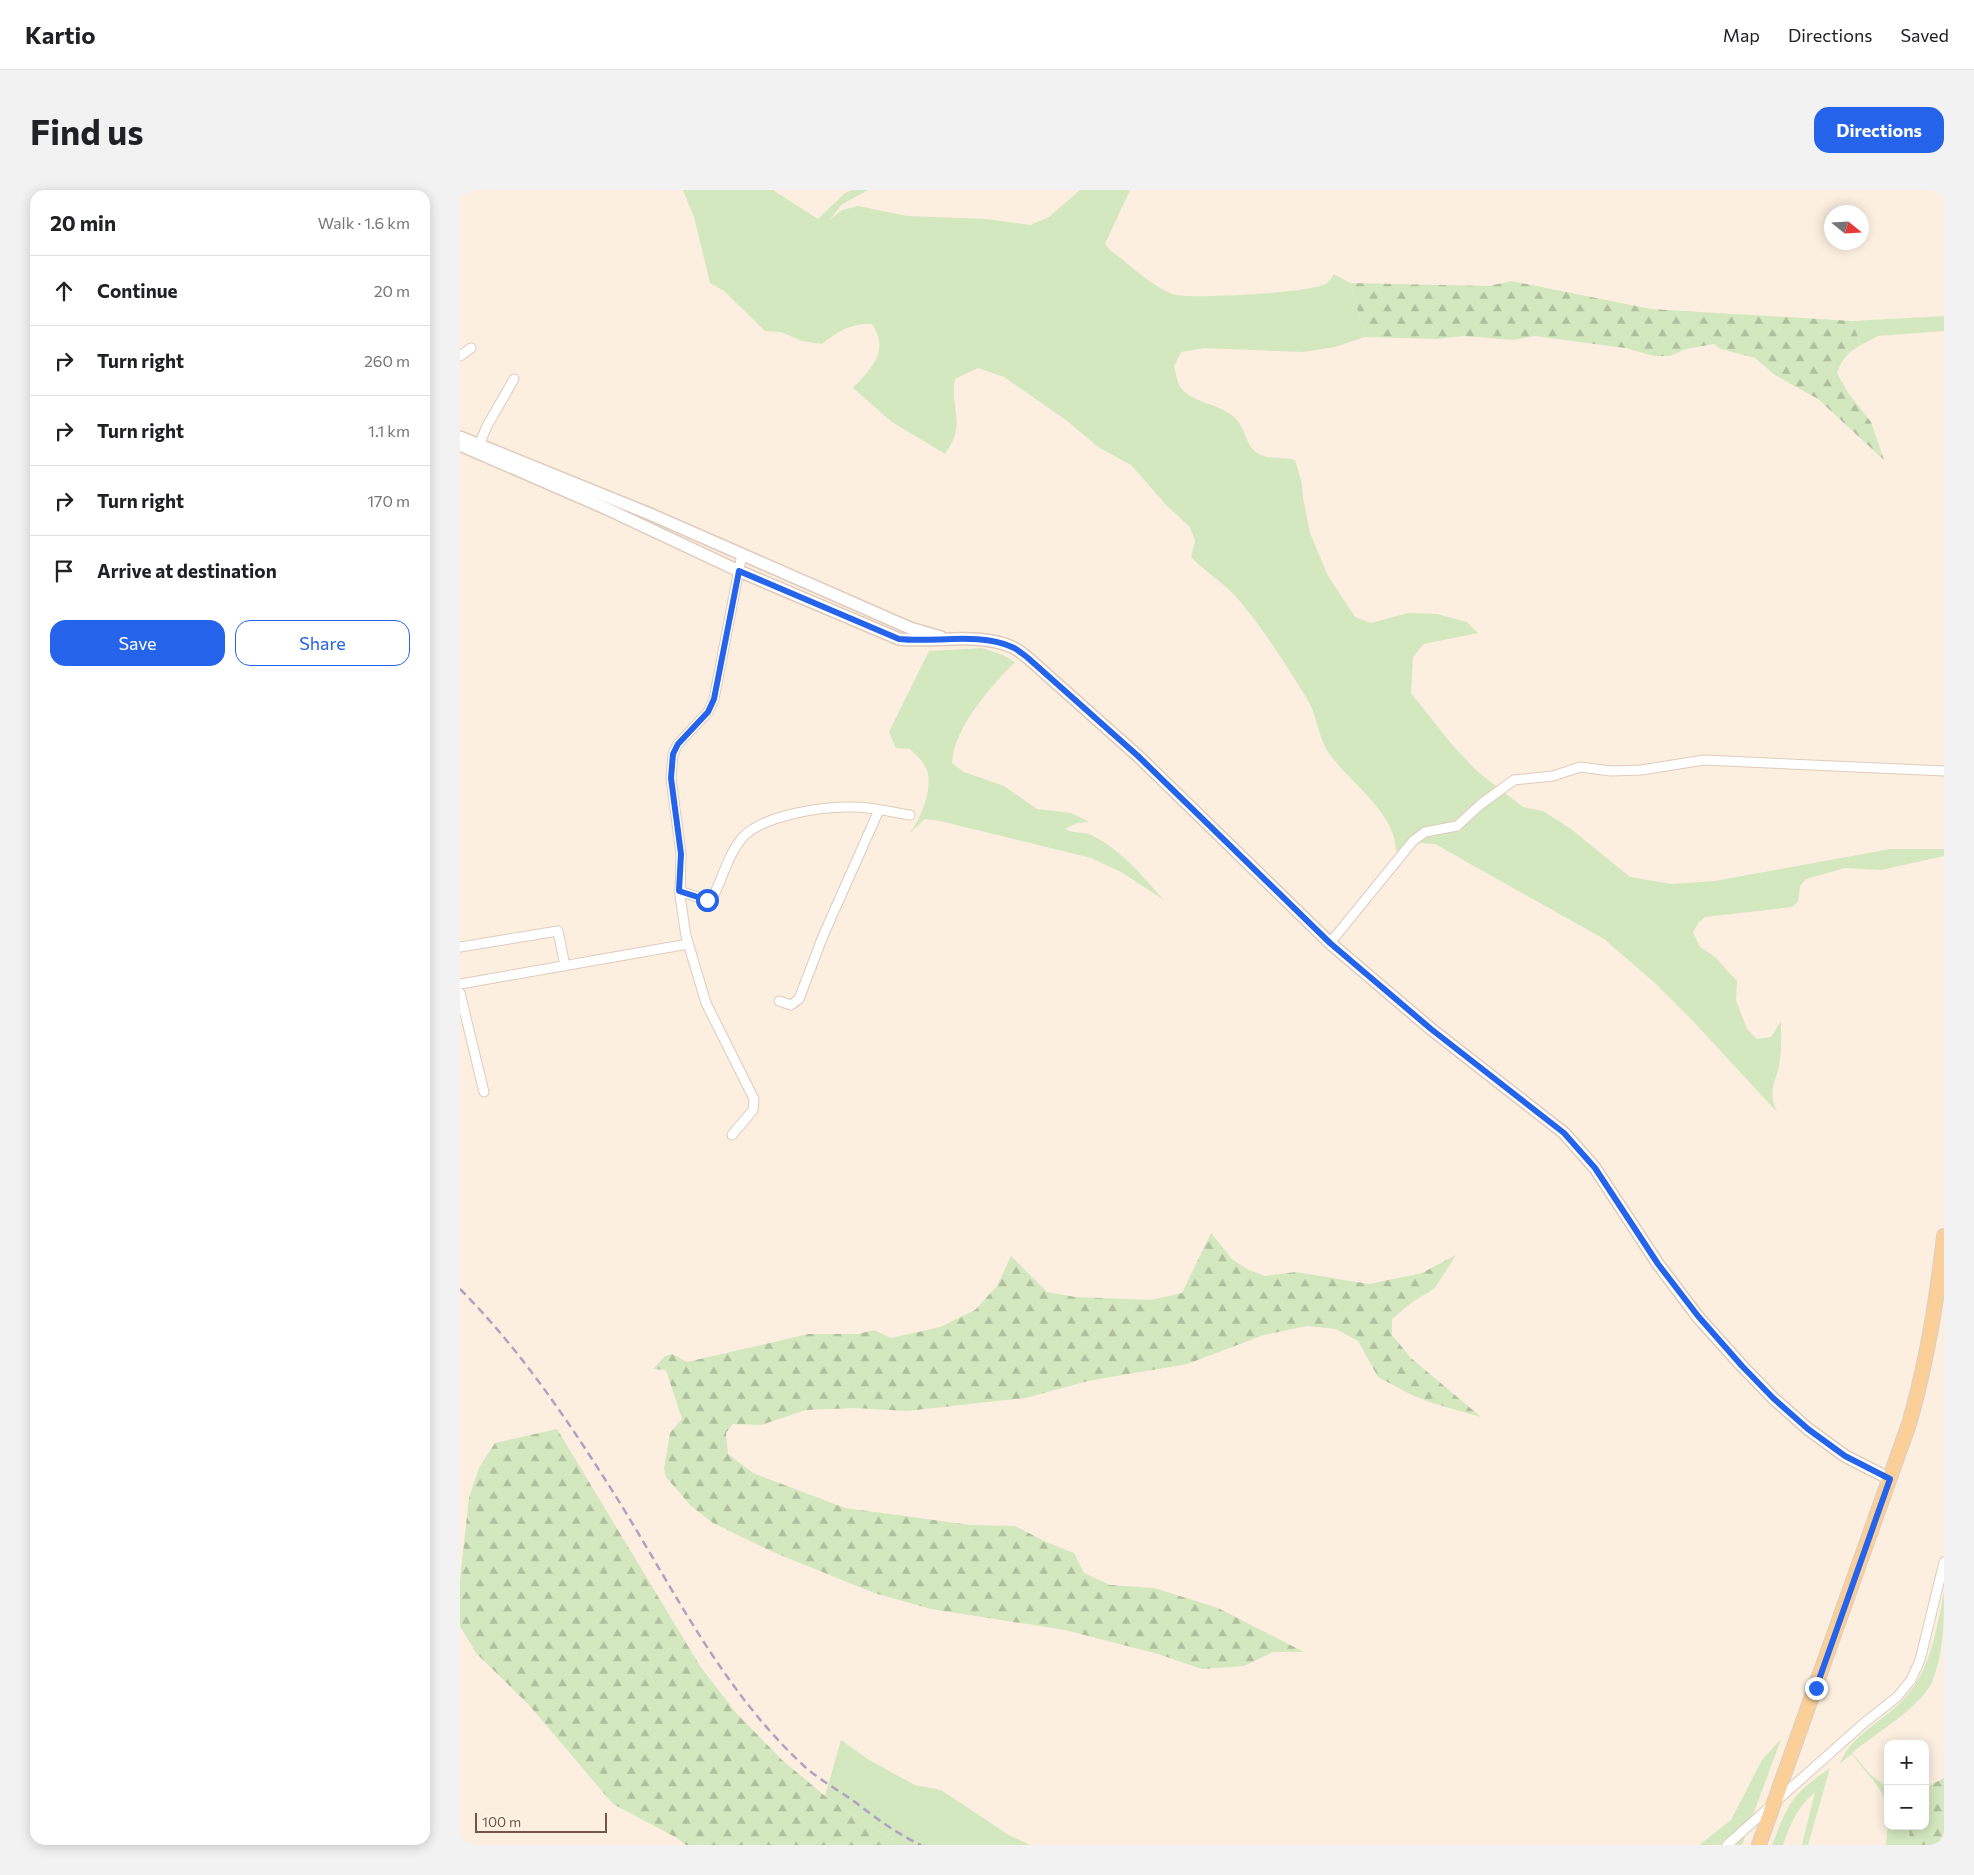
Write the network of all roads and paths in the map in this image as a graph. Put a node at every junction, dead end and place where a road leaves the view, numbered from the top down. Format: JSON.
{"nodes":[{"id":1,"x":471,"y":348,"type":"dead end"},
{"id":2,"x":460,"y":356,"type":"edge"},
{"id":3,"x":514,"y":380,"type":"dead end"},
{"id":4,"x":460,"y":437,"type":"edge"},
{"id":5,"x":460,"y":445,"type":"edge"},
{"id":6,"x":480,"y":445,"type":"junction"},
{"id":7,"x":742,"y":554,"type":"junction"},
{"id":8,"x":762,"y":562,"type":"junction"},
{"id":9,"x":739,"y":571,"type":"junction"},
{"id":10,"x":756,"y":578,"type":"junction"},
{"id":11,"x":947,"y":638,"type":"junction"},
{"id":12,"x":1944,"y":771,"type":"edge"},
{"id":13,"x":879,"y":810,"type":"junction"},
{"id":14,"x":910,"y":815,"type":"dead end"},
{"id":15,"x":679,"y":891,"type":"junction"},
{"id":16,"x":1330,"y":943,"type":"junction"},
{"id":17,"x":688,"y":944,"type":"junction"},
{"id":18,"x":460,"y":947,"type":"edge"},
{"id":19,"x":565,"y":966,"type":"junction"},
{"id":20,"x":460,"y":984,"type":"edge"},
{"id":21,"x":460,"y":993,"type":"edge"},
{"id":22,"x":779,"y":1001,"type":"dead end"},
{"id":23,"x":484,"y":1092,"type":"dead end"},
{"id":24,"x":732,"y":1135,"type":"dead end"},
{"id":25,"x":1944,"y":1236,"type":"edge"},
{"id":26,"x":1890,"y":1479,"type":"junction"},
{"id":27,"x":1944,"y":1562,"type":"edge"},
{"id":28,"x":1774,"y":1802,"type":"junction"},
{"id":29,"x":1727,"y":1845,"type":"edge"},
{"id":30,"x":1759,"y":1845,"type":"edge"}],
"edges":[{"from":1,"to":2,"type":"street"},
{"from":3,"to":6,"type":"street"},
{"from":4,"to":6,"type":"street"},
{"from":5,"to":9,"type":"street"},
{"from":6,"to":7,"type":"street"},
{"from":7,"to":8,"type":"street"},
{"from":7,"to":9,"type":"street"},
{"from":8,"to":10,"type":"street"},
{"from":8,"to":11,"type":"street"},
{"from":9,"to":10,"type":"street"},
{"from":9,"to":15,"type":"street"},
{"from":10,"to":11,"type":"street"},
{"from":11,"to":16,"type":"street"},
{"from":12,"to":16,"type":"street"},
{"from":13,"to":14,"type":"street"},
{"from":13,"to":15,"type":"street"},
{"from":13,"to":22,"type":"street"},
{"from":15,"to":17,"type":"street"},
{"from":16,"to":26,"type":"street"},
{"from":17,"to":19,"type":"street"},
{"from":17,"to":24,"type":"street"},
{"from":18,"to":19,"type":"street"},
{"from":19,"to":20,"type":"street"},
{"from":21,"to":23,"type":"street"},
{"from":25,"to":26,"type":"main road"},
{"from":26,"to":28,"type":"main road"},
{"from":27,"to":28,"type":"street"},
{"from":28,"to":29,"type":"street"},
{"from":28,"to":30,"type":"main road"}]}
